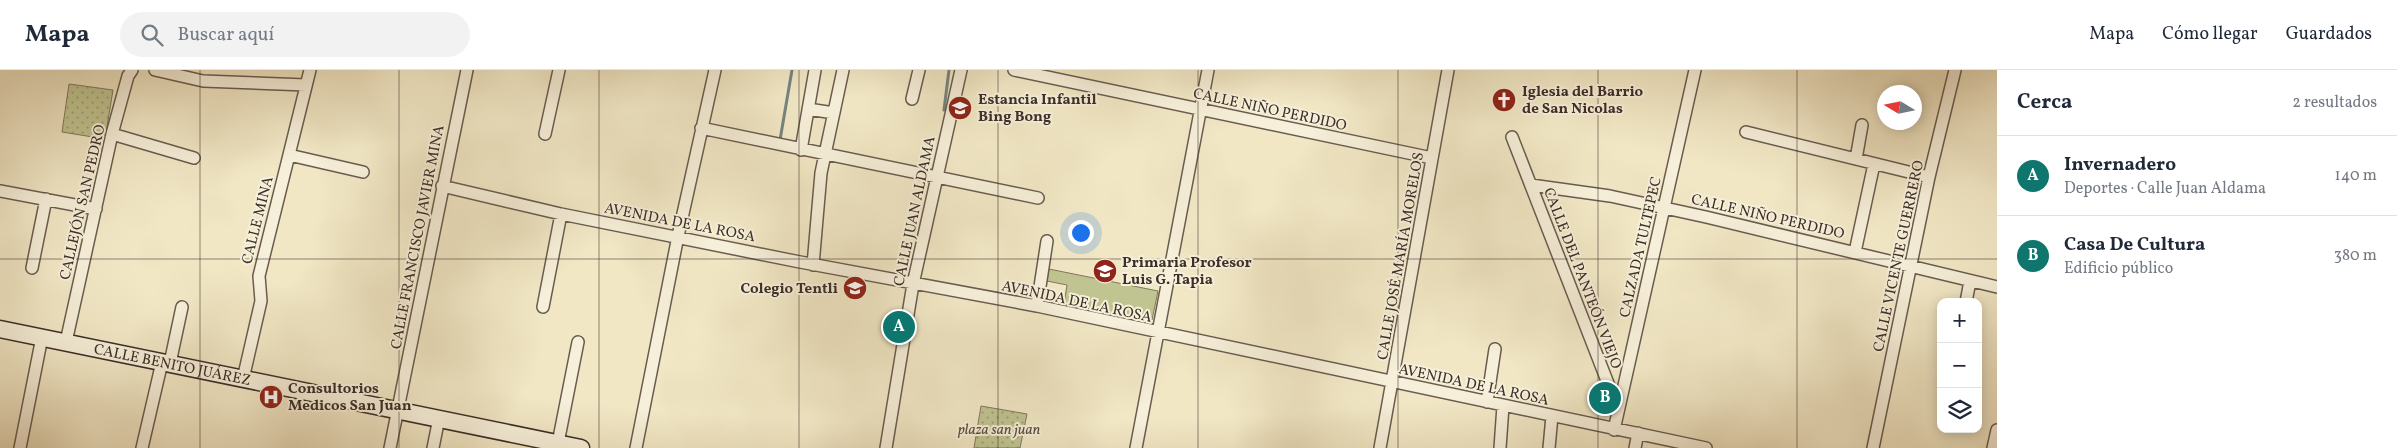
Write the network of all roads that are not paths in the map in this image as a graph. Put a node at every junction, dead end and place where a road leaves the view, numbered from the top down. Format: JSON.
{"nodes":[{"id":1,"x":132,"y":70,"type":"edge"},
{"id":2,"x":155,"y":70,"type":"edge"},
{"id":3,"x":310,"y":70,"type":"edge"},
{"id":4,"x":466,"y":70,"type":"edge"},
{"id":5,"x":558,"y":70,"type":"edge"},
{"id":6,"x":715,"y":70,"type":"edge"},
{"id":7,"x":815,"y":70,"type":"edge"},
{"id":8,"x":843,"y":70,"type":"edge"},
{"id":9,"x":919,"y":70,"type":"edge"},
{"id":10,"x":961,"y":70,"type":"edge"},
{"id":11,"x":1014,"y":70,"type":"edge"},
{"id":12,"x":1208,"y":70,"type":"edge"},
{"id":13,"x":1448,"y":70,"type":"edge"},
{"id":14,"x":1695,"y":70,"type":"edge"},
{"id":15,"x":1956,"y":70,"type":"edge"},
{"id":16,"x":226,"y":75,"type":"edge"},
{"id":17,"x":306,"y":85,"type":"junction"},
{"id":18,"x":912,"y":99,"type":"dead end"},
{"id":19,"x":808,"y":109,"type":"junction"},
{"id":20,"x":1200,"y":110,"type":"junction"},
{"id":21,"x":834,"y":113,"type":"junction"},
{"id":22,"x":1862,"y":124,"type":"dead end"},
{"id":23,"x":702,"y":128,"type":"junction"},
{"id":24,"x":1746,"y":132,"type":"dead end"},
{"id":25,"x":112,"y":134,"type":"junction"},
{"id":26,"x":545,"y":134,"type":"dead end"},
{"id":27,"x":1512,"y":137,"type":"dead end"},
{"id":28,"x":801,"y":150,"type":"junction"},
{"id":29,"x":289,"y":155,"type":"junction"},
{"id":30,"x":825,"y":155,"type":"junction"},
{"id":31,"x":194,"y":158,"type":"dead end"},
{"id":32,"x":1432,"y":158,"type":"junction"},
{"id":33,"x":1856,"y":159,"type":"junction"},
{"id":34,"x":1874,"y":164,"type":"junction"},
{"id":35,"x":363,"y":172,"type":"dead end"},
{"id":36,"x":937,"y":177,"type":"junction"},
{"id":37,"x":1929,"y":177,"type":"junction"},
{"id":38,"x":1531,"y":185,"type":"junction"},
{"id":39,"x":442,"y":186,"type":"junction"},
{"id":40,"x":0,"y":191,"type":"edge"},
{"id":41,"x":1038,"y":198,"type":"dead end"},
{"id":42,"x":46,"y":199,"type":"junction"},
{"id":43,"x":1664,"y":208,"type":"junction"},
{"id":44,"x":96,"y":209,"type":"junction"},
{"id":45,"x":561,"y":214,"type":"junction"},
{"id":46,"x":678,"y":236,"type":"junction"},
{"id":47,"x":1047,"y":241,"type":"dead end"},
{"id":48,"x":1855,"y":252,"type":"junction"},
{"id":49,"x":814,"y":265,"type":"junction"},
{"id":50,"x":1911,"y":265,"type":"junction"},
{"id":51,"x":32,"y":268,"type":"dead end"},
{"id":52,"x":1970,"y":281,"type":"junction"},
{"id":53,"x":913,"y":284,"type":"junction"},
{"id":54,"x":1997,"y":287,"type":"edge"},
{"id":55,"x":1967,"y":298,"type":"edge"},
{"id":56,"x":1037,"y":306,"type":"junction"},
{"id":57,"x":182,"y":307,"type":"dead end"},
{"id":58,"x":543,"y":307,"type":"dead end"},
{"id":59,"x":0,"y":329,"type":"edge"},
{"id":60,"x":1158,"y":333,"type":"junction"},
{"id":61,"x":42,"y":337,"type":"junction"},
{"id":62,"x":66,"y":342,"type":"junction"},
{"id":63,"x":578,"y":342,"type":"dead end"},
{"id":64,"x":1495,"y":349,"type":"dead end"},
{"id":65,"x":166,"y":362,"type":"junction"},
{"id":66,"x":243,"y":379,"type":"junction"},
{"id":67,"x":1393,"y":382,"type":"junction"},
{"id":68,"x":1487,"y":402,"type":"junction"},
{"id":69,"x":1503,"y":406,"type":"junction"},
{"id":70,"x":1618,"y":409,"type":"junction"},
{"id":71,"x":397,"y":410,"type":"junction"},
{"id":72,"x":1552,"y":416,"type":"junction"},
{"id":73,"x":439,"y":418,"type":"junction"},
{"id":74,"x":1614,"y":430,"type":"junction"},
{"id":75,"x":1997,"y":430,"type":"edge"},
{"id":76,"x":1638,"y":434,"type":"junction"},
{"id":77,"x":558,"y":443,"type":"junction"},
{"id":78,"x":20,"y":448,"type":"edge"},
{"id":79,"x":142,"y":448,"type":"edge"},
{"id":80,"x":390,"y":448,"type":"edge"},
{"id":81,"x":434,"y":448,"type":"edge"},
{"id":82,"x":581,"y":448,"type":"edge"},
{"id":83,"x":636,"y":448,"type":"edge"},
{"id":84,"x":886,"y":448,"type":"edge"},
{"id":85,"x":1136,"y":448,"type":"edge"},
{"id":86,"x":1380,"y":448,"type":"edge"},
{"id":87,"x":1500,"y":448,"type":"edge"},
{"id":88,"x":1549,"y":448,"type":"edge"},
{"id":89,"x":1635,"y":448,"type":"edge"},
{"id":90,"x":1706,"y":448,"type":"edge"},
{"id":91,"x":1873,"y":448,"type":"edge"},
{"id":92,"x":1993,"y":448,"type":"edge"}],
"edges":[{"from":1,"to":25,"type":"street","name":"CALLEJÓN SAN PEDRO"},
{"from":2,"to":16,"type":"street"},
{"from":3,"to":17,"type":"street","name":"CALLE MINA"},
{"from":4,"to":39,"type":"street","name":"CALLE FRANCISCO JAVIER MINA"},
{"from":5,"to":26,"type":"street"},
{"from":6,"to":23,"type":"street"},
{"from":7,"to":19,"type":"street"},
{"from":8,"to":21,"type":"street"},
{"from":9,"to":18,"type":"street"},
{"from":10,"to":36,"type":"street","name":"CALLE JUAN ALDAMA"},
{"from":11,"to":20,"type":"street","name":"CALLE NIÑO PERDIDO"},
{"from":12,"to":20,"type":"street"},
{"from":13,"to":32,"type":"street","name":"CALLE JOSÉ MARÍA MORELOS"},
{"from":14,"to":43,"type":"street","name":"CALZADA TULTEPEC"},
{"from":15,"to":37,"type":"street","name":"CALLE VICENTE GUERRERO"},
{"from":16,"to":17,"type":"street"},
{"from":17,"to":29,"type":"street","name":"CALLE MINA"},
{"from":19,"to":21,"type":"street"},
{"from":19,"to":28,"type":"street"},
{"from":20,"to":32,"type":"street","name":"CALLE NIÑO PERDIDO"},
{"from":20,"to":60,"type":"street"},
{"from":21,"to":30,"type":"street"},
{"from":22,"to":33,"type":"street"},
{"from":23,"to":28,"type":"street"},
{"from":23,"to":46,"type":"street"},
{"from":24,"to":33,"type":"street"},
{"from":25,"to":31,"type":"street"},
{"from":25,"to":44,"type":"street","name":"CALLEJÓN SAN PEDRO"},
{"from":27,"to":38,"type":"street","name":"CALLE DEL PANTEÓN VIEJO"},
{"from":28,"to":30,"type":"street"},
{"from":29,"to":35,"type":"street"},
{"from":29,"to":66,"type":"street","name":"CALLE MINA"},
{"from":30,"to":36,"type":"street"},
{"from":30,"to":49,"type":"street"},
{"from":32,"to":67,"type":"street","name":"CALLE JOSÉ MARÍA MORELOS"},
{"from":33,"to":34,"type":"street"},
{"from":34,"to":37,"type":"street"},
{"from":34,"to":48,"type":"street"},
{"from":36,"to":41,"type":"street"},
{"from":36,"to":53,"type":"street","name":"CALLE JUAN ALDAMA"},
{"from":37,"to":50,"type":"street","name":"CALLE VICENTE GUERRERO"},
{"from":38,"to":43,"type":"street","name":"CALLE NIÑO PERDIDO"},
{"from":38,"to":70,"type":"street","name":"CALLE DEL PANTEÓN VIEJO"},
{"from":39,"to":45,"type":"street","name":"AVENIDA DE LA ROSA"},
{"from":39,"to":71,"type":"street","name":"CALLE FRANCISCO JAVIER MINA"},
{"from":40,"to":42,"type":"street"},
{"from":42,"to":44,"type":"street"},
{"from":42,"to":51,"type":"street"},
{"from":43,"to":48,"type":"street","name":"CALLE NIÑO PERDIDO"},
{"from":43,"to":70,"type":"street","name":"CALZADA TULTEPEC"},
{"from":44,"to":62,"type":"street","name":"CALLEJÓN SAN PEDRO"},
{"from":45,"to":46,"type":"street","name":"AVENIDA DE LA ROSA"},
{"from":45,"to":58,"type":"street"},
{"from":46,"to":49,"type":"street","name":"AVENIDA DE LA ROSA"},
{"from":46,"to":83,"type":"street"},
{"from":47,"to":56,"type":"street"},
{"from":48,"to":50,"type":"street","name":"CALLE NIÑO PERDIDO"},
{"from":49,"to":53,"type":"street","name":"AVENIDA DE LA ROSA"},
{"from":50,"to":52,"type":"street","name":"CALLE NIÑO PERDIDO"},
{"from":50,"to":91,"type":"street","name":"CALLE VICENTE GUERRERO"},
{"from":52,"to":54,"type":"street","name":"CALLE NIÑO PERDIDO"},
{"from":52,"to":55,"type":"street"},
{"from":53,"to":56,"type":"street","name":"AVENIDA DE LA ROSA"},
{"from":53,"to":84,"type":"street","name":"CALLE JUAN ALDAMA"},
{"from":56,"to":60,"type":"street","name":"AVENIDA DE LA ROSA"},
{"from":57,"to":65,"type":"street"},
{"from":59,"to":61,"type":"main road","name":"CALLE BENITO JUÁREZ"},
{"from":60,"to":67,"type":"street","name":"AVENIDA DE LA ROSA"},
{"from":60,"to":85,"type":"street"},
{"from":61,"to":62,"type":"main road","name":"CALLE BENITO JUÁREZ"},
{"from":61,"to":78,"type":"street"},
{"from":62,"to":65,"type":"main road","name":"CALLE BENITO JUÁREZ"},
{"from":63,"to":77,"type":"street"},
{"from":64,"to":68,"type":"street"},
{"from":65,"to":66,"type":"main road","name":"CALLE BENITO JUÁREZ"},
{"from":65,"to":79,"type":"street"},
{"from":66,"to":71,"type":"main road","name":"CALLE BENITO JUÁREZ"},
{"from":67,"to":68,"type":"street","name":"AVENIDA DE LA ROSA"},
{"from":67,"to":86,"type":"street","name":"CALLE JOSÉ MARÍA MORELOS"},
{"from":68,"to":69,"type":"street","name":"AVENIDA DE LA ROSA"},
{"from":69,"to":72,"type":"street","name":"AVENIDA DE LA ROSA"},
{"from":69,"to":87,"type":"street"},
{"from":70,"to":74,"type":"street","name":"CALZADA TULTEPEC"},
{"from":71,"to":73,"type":"main road","name":"CALLE BENITO JUÁREZ"},
{"from":71,"to":80,"type":"street","name":"CALLE FRANCISCO JAVIER MINA"},
{"from":72,"to":74,"type":"street","name":"AVENIDA DE LA ROSA"},
{"from":72,"to":88,"type":"street"},
{"from":73,"to":77,"type":"main road","name":"CALLE BENITO JUÁREZ"},
{"from":73,"to":81,"type":"street"},
{"from":74,"to":76,"type":"street","name":"AVENIDA DE LA ROSA"},
{"from":75,"to":92,"type":"street"},
{"from":76,"to":89,"type":"street"},
{"from":76,"to":90,"type":"street","name":"AVENIDA DE LA ROSA"},
{"from":77,"to":82,"type":"main road","name":"CALLE BENITO JUÁREZ"}]}
